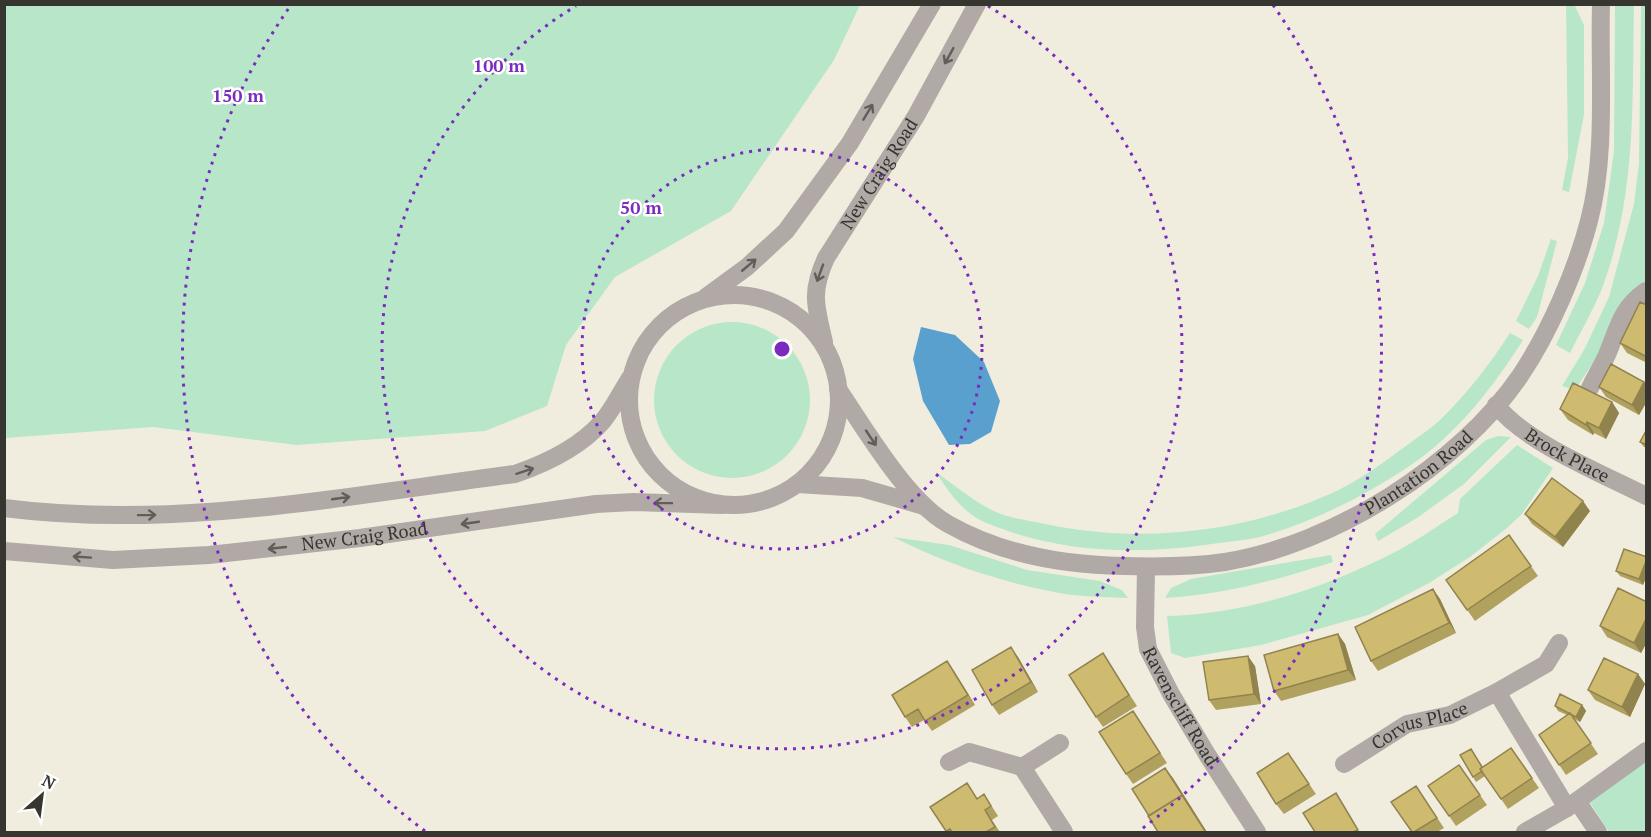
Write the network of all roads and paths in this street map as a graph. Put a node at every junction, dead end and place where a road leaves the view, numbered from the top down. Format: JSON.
{"nodes":[{"id":1,"x":932,"y":4,"type":"edge"},
{"id":2,"x":977,"y":4,"type":"edge"},
{"id":3,"x":1601,"y":4,"type":"edge"},
{"id":4,"x":1647,"y":291,"type":"edge"},
{"id":5,"x":702,"y":300,"type":"junction"},
{"id":6,"x":826,"y":350,"type":"junction"},
{"id":7,"x":630,"y":378,"type":"junction"},
{"id":8,"x":1590,"y":388,"type":"edge"},
{"id":9,"x":838,"y":389,"type":"junction"},
{"id":10,"x":1496,"y":405,"type":"junction"},
{"id":11,"x":797,"y":484,"type":"junction"},
{"id":12,"x":1647,"y":496,"type":"edge"},
{"id":13,"x":722,"y":505,"type":"junction"},
{"id":14,"x":924,"y":506,"type":"junction"},
{"id":15,"x":4,"y":508,"type":"edge"},
{"id":16,"x":4,"y":551,"type":"edge"},
{"id":17,"x":1146,"y":567,"type":"junction"},
{"id":18,"x":1559,"y":643,"type":"dead end"},
{"id":19,"x":1497,"y":692,"type":"junction"},
{"id":20,"x":1060,"y":743,"type":"dead end"},
{"id":21,"x":1647,"y":751,"type":"edge"},
{"id":22,"x":950,"y":762,"type":"dead end"},
{"id":23,"x":1344,"y":764,"type":"dead end"},
{"id":24,"x":1022,"y":767,"type":"junction"},
{"id":25,"x":1572,"y":804,"type":"junction"},
{"id":26,"x":1064,"y":832,"type":"edge"},
{"id":27,"x":1257,"y":832,"type":"edge"},
{"id":28,"x":1525,"y":832,"type":"edge"},
{"id":29,"x":1598,"y":832,"type":"edge"}],
"edges":[{"from":5,"to":1,"type":"street","one_way":true},
{"from":2,"to":6,"type":"street","name":"New Craig Road","one_way":true},
{"from":3,"to":10,"type":"street","name":"Plantation Road"},
{"from":4,"to":8,"type":"street"},
{"from":5,"to":6,"type":"street"},
{"from":5,"to":7,"type":"street"},
{"from":6,"to":9,"type":"street"},
{"from":7,"to":13,"type":"street"},
{"from":15,"to":7,"type":"street","one_way":true},
{"from":9,"to":11,"type":"street"},
{"from":9,"to":14,"type":"street","name":"Plantation Road","one_way":true},
{"from":10,"to":12,"type":"street","name":"Brock Place"},
{"from":10,"to":17,"type":"street","name":"Plantation Road"},
{"from":11,"to":13,"type":"street"},
{"from":11,"to":14,"type":"street","name":"Plantation Road"},
{"from":13,"to":16,"type":"street","name":"New Craig Road","one_way":true},
{"from":14,"to":17,"type":"street","name":"Plantation Road"},
{"from":17,"to":27,"type":"street","name":"Ravenscliff Road"},
{"from":18,"to":19,"type":"street","name":"Corvus Place"},
{"from":19,"to":23,"type":"street","name":"Corvus Place"},
{"from":19,"to":25,"type":"street"},
{"from":20,"to":24,"type":"street"},
{"from":21,"to":25,"type":"street"},
{"from":22,"to":24,"type":"street"},
{"from":24,"to":26,"type":"street"},
{"from":25,"to":28,"type":"street"},
{"from":25,"to":29,"type":"street"}]}
